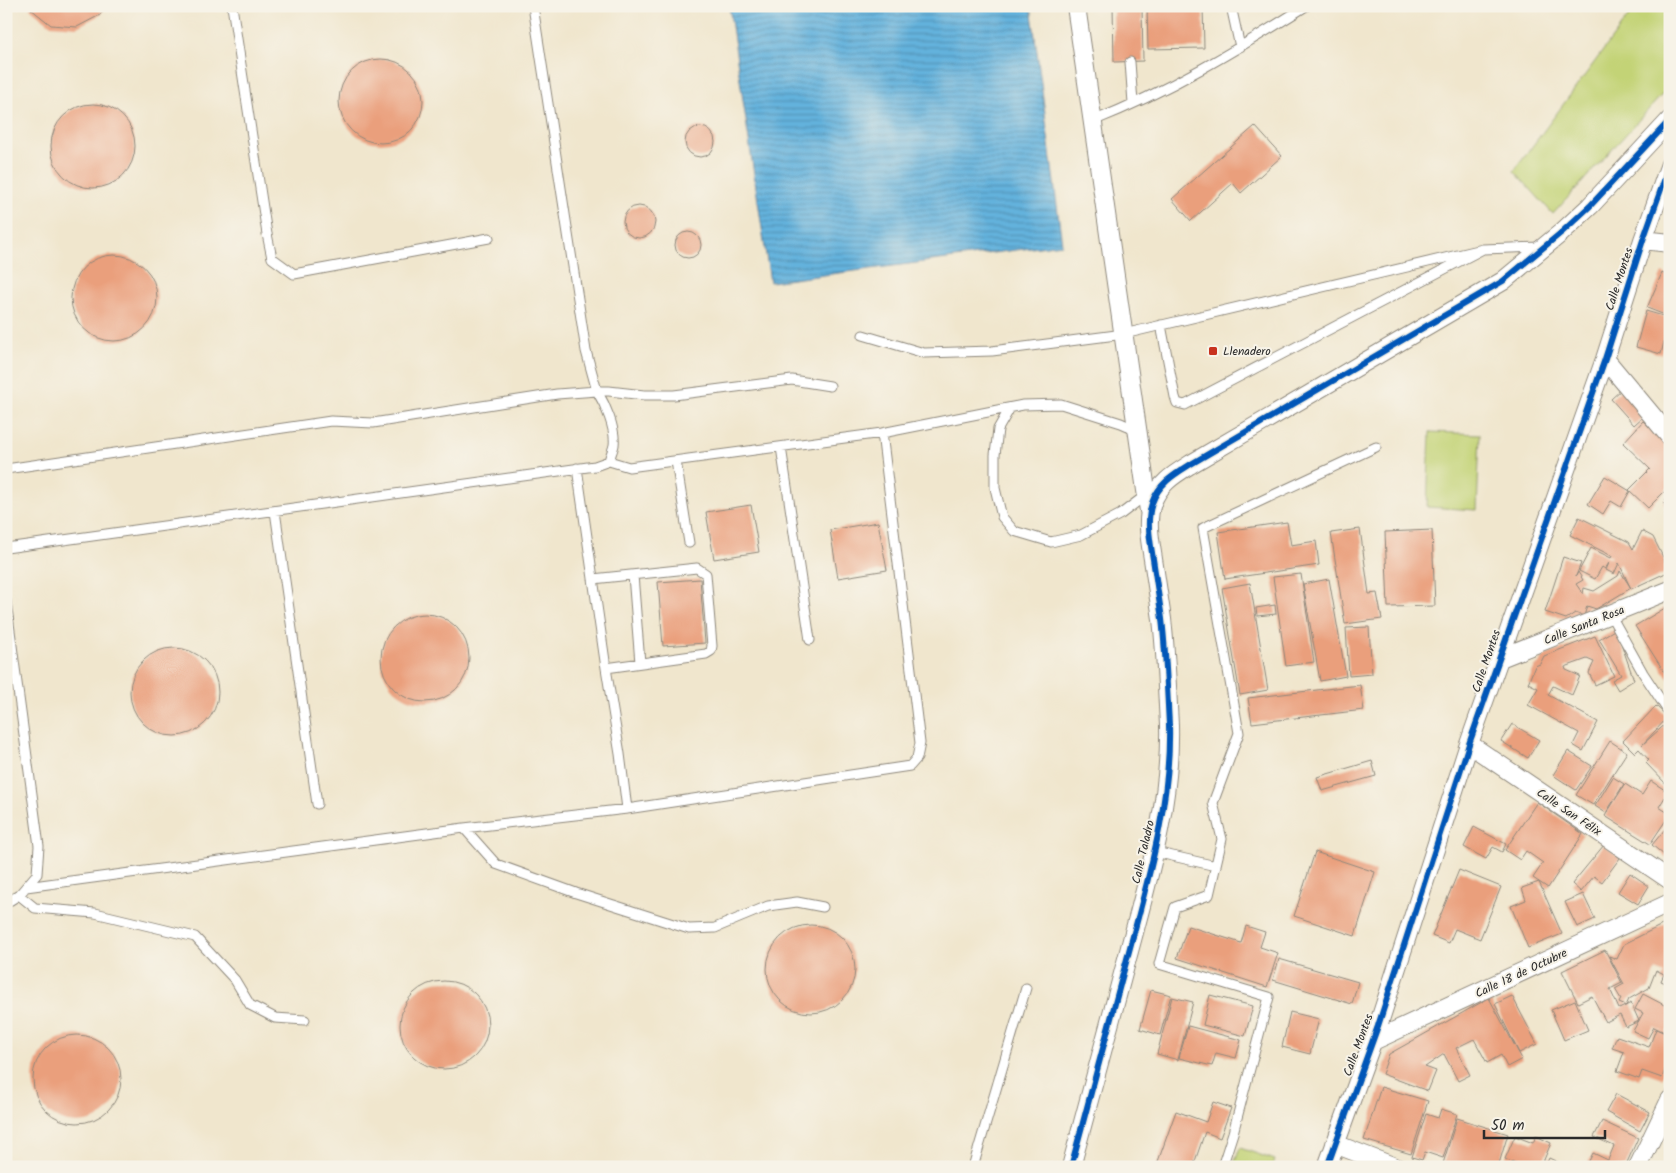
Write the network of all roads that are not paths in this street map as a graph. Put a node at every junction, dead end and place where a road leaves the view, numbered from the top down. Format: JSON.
{"nodes":[{"id":1,"x":232,"y":6,"type":"edge"},
{"id":2,"x":533,"y":6,"type":"edge"},
{"id":3,"x":1076,"y":6,"type":"edge"},
{"id":4,"x":1231,"y":6,"type":"edge"},
{"id":5,"x":1306,"y":6,"type":"edge"},
{"id":6,"x":1240,"y":47,"type":"junction"},
{"id":7,"x":1130,"y":62,"type":"dead end"},
{"id":8,"x":1133,"y":103,"type":"junction"},
{"id":9,"x":1670,"y":120,"type":"edge"},
{"id":10,"x":1093,"y":121,"type":"junction"},
{"id":11,"x":1670,"y":164,"type":"edge"},
{"id":12,"x":489,"y":238,"type":"dead end"},
{"id":13,"x":1643,"y":240,"type":"junction"},
{"id":14,"x":1670,"y":243,"type":"edge"},
{"id":15,"x":1544,"y":247,"type":"junction"},
{"id":16,"x":1483,"y":250,"type":"junction"},
{"id":17,"x":1161,"y":325,"type":"junction"},
{"id":18,"x":1124,"y":334,"type":"junction"},
{"id":19,"x":863,"y":335,"type":"dead end"},
{"id":20,"x":1605,"y":359,"type":"junction"},
{"id":21,"x":830,"y":386,"type":"dead end"},
{"id":22,"x":596,"y":391,"type":"junction"},
{"id":23,"x":1010,"y":408,"type":"junction"},
{"id":24,"x":1137,"y":430,"type":"junction"},
{"id":25,"x":882,"y":433,"type":"junction"},
{"id":26,"x":1670,"y":437,"type":"edge"},
{"id":27,"x":781,"y":447,"type":"junction"},
{"id":28,"x":1376,"y":447,"type":"dead end"},
{"id":29,"x":609,"y":461,"type":"junction"},
{"id":30,"x":676,"y":461,"type":"junction"},
{"id":31,"x":577,"y":468,"type":"junction"},
{"id":32,"x":6,"y":469,"type":"edge"},
{"id":33,"x":1146,"y":495,"type":"junction"},
{"id":34,"x":274,"y":511,"type":"junction"},
{"id":35,"x":1149,"y":525,"type":"junction"},
{"id":36,"x":689,"y":543,"type":"dead end"},
{"id":37,"x":6,"y":548,"type":"edge"},
{"id":38,"x":632,"y":575,"type":"junction"},
{"id":39,"x":593,"y":579,"type":"junction"},
{"id":40,"x":1670,"y":590,"type":"edge"},
{"id":41,"x":6,"y":602,"type":"edge"},
{"id":42,"x":1610,"y":614,"type":"junction"},
{"id":43,"x":810,"y":640,"type":"dead end"},
{"id":44,"x":1498,"y":659,"type":"junction"},
{"id":45,"x":640,"y":663,"type":"junction"},
{"id":46,"x":606,"y":668,"type":"junction"},
{"id":47,"x":1670,"y":714,"type":"edge"},
{"id":48,"x":1469,"y":744,"type":"junction"},
{"id":49,"x":317,"y":804,"type":"dead end"},
{"id":50,"x":627,"y":809,"type":"junction"},
{"id":51,"x":464,"y":828,"type":"junction"},
{"id":52,"x":1155,"y":852,"type":"junction"},
{"id":53,"x":1216,"y":866,"type":"junction"},
{"id":54,"x":1670,"y":880,"type":"edge"},
{"id":55,"x":26,"y":887,"type":"junction"},
{"id":56,"x":19,"y":895,"type":"junction"},
{"id":57,"x":6,"y":903,"type":"edge"},
{"id":58,"x":1670,"y":903,"type":"edge"},
{"id":59,"x":823,"y":907,"type":"dead end"},
{"id":60,"x":1026,"y":988,"type":"dead end"},
{"id":61,"x":305,"y":1020,"type":"dead end"},
{"id":62,"x":1371,"y":1042,"type":"junction"},
{"id":63,"x":1670,"y":1100,"type":"edge"},
{"id":64,"x":1334,"y":1144,"type":"junction"},
{"id":65,"x":973,"y":1167,"type":"edge"},
{"id":66,"x":1071,"y":1167,"type":"edge"},
{"id":67,"x":1222,"y":1167,"type":"edge"},
{"id":68,"x":1327,"y":1167,"type":"edge"},
{"id":69,"x":1395,"y":1167,"type":"edge"},
{"id":70,"x":1638,"y":1167,"type":"edge"}],
"edges":[{"from":1,"to":12,"type":"lane"},
{"from":2,"to":22,"type":"lane"},
{"from":3,"to":10,"type":"street"},
{"from":4,"to":6,"type":"lane"},
{"from":5,"to":6,"type":"lane"},
{"from":6,"to":8,"type":"lane"},
{"from":7,"to":8,"type":"lane"},
{"from":8,"to":10,"type":"lane"},
{"from":9,"to":15,"type":"street"},
{"from":10,"to":18,"type":"street"},
{"from":11,"to":13,"type":"street","name":"Calle Montes"},
{"from":13,"to":14,"type":"street"},
{"from":13,"to":20,"type":"street","name":"Calle Montes"},
{"from":15,"to":16,"type":"lane"},
{"from":15,"to":35,"type":"street"},
{"from":16,"to":17,"type":"lane"},
{"from":16,"to":17,"type":"lane"},
{"from":17,"to":18,"type":"lane"},
{"from":18,"to":19,"type":"lane"},
{"from":18,"to":24,"type":"street"},
{"from":20,"to":26,"type":"street"},
{"from":20,"to":44,"type":"street","name":"Calle Montes"},
{"from":21,"to":22,"type":"lane"},
{"from":22,"to":29,"type":"lane"},
{"from":22,"to":32,"type":"lane"},
{"from":23,"to":24,"type":"lane"},
{"from":23,"to":25,"type":"lane"},
{"from":23,"to":33,"type":"lane"},
{"from":24,"to":33,"type":"street"},
{"from":25,"to":27,"type":"lane"},
{"from":25,"to":50,"type":"lane"},
{"from":27,"to":30,"type":"lane"},
{"from":27,"to":43,"type":"lane"},
{"from":28,"to":53,"type":"lane"},
{"from":29,"to":30,"type":"lane"},
{"from":29,"to":31,"type":"lane"},
{"from":30,"to":36,"type":"lane"},
{"from":31,"to":34,"type":"lane"},
{"from":31,"to":39,"type":"lane"},
{"from":33,"to":35,"type":"street","name":"Calle Taladro"},
{"from":34,"to":37,"type":"lane"},
{"from":34,"to":49,"type":"lane"},
{"from":35,"to":52,"type":"street","name":"Calle Taladro"},
{"from":38,"to":39,"type":"lane"},
{"from":38,"to":45,"type":"lane"},
{"from":38,"to":45,"type":"lane"},
{"from":39,"to":46,"type":"lane"},
{"from":40,"to":42,"type":"street","name":"Calle Santa Rosa"},
{"from":41,"to":55,"type":"lane"},
{"from":42,"to":44,"type":"street","name":"Calle Santa Rosa"},
{"from":42,"to":47,"type":"lane"},
{"from":44,"to":48,"type":"street","name":"Calle Montes"},
{"from":45,"to":46,"type":"lane"},
{"from":46,"to":50,"type":"lane"},
{"from":48,"to":54,"type":"street","name":"Calle San Félix"},
{"from":48,"to":62,"type":"street","name":"Calle Montes"},
{"from":50,"to":51,"type":"lane"},
{"from":51,"to":55,"type":"lane"},
{"from":51,"to":59,"type":"lane"},
{"from":52,"to":53,"type":"lane"},
{"from":52,"to":66,"type":"street","name":"Calle Taladro"},
{"from":53,"to":67,"type":"lane"},
{"from":55,"to":56,"type":"lane"},
{"from":56,"to":57,"type":"lane"},
{"from":56,"to":61,"type":"lane"},
{"from":58,"to":62,"type":"street","name":"Calle 18 de Octubre"},
{"from":60,"to":65,"type":"lane"},
{"from":62,"to":64,"type":"street","name":"Calle Montes"},
{"from":63,"to":70,"type":"street"},
{"from":64,"to":68,"type":"street","name":"Calle Montes"},
{"from":64,"to":69,"type":"street"}]}
